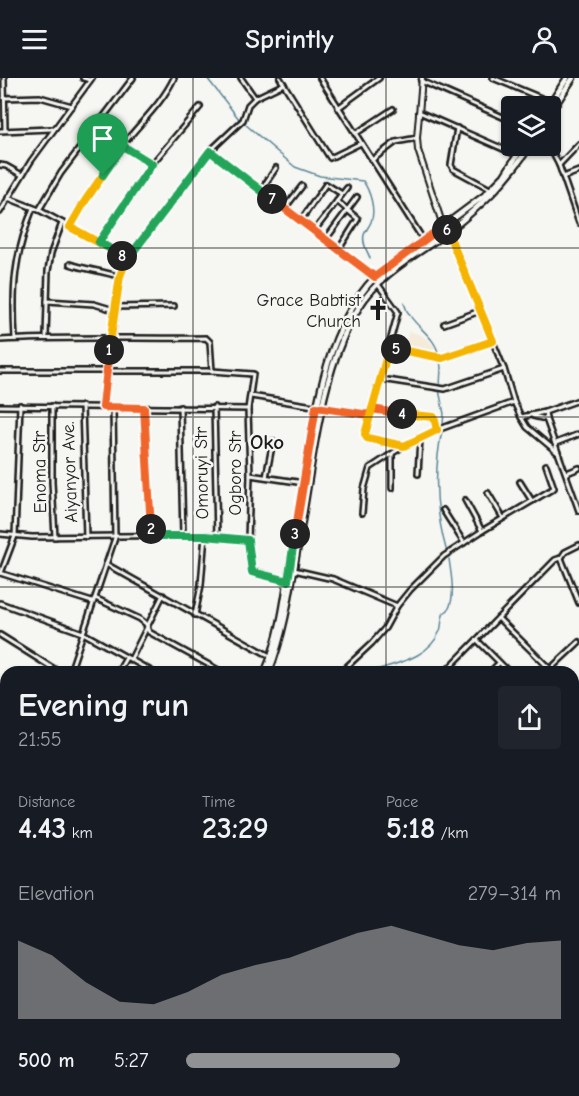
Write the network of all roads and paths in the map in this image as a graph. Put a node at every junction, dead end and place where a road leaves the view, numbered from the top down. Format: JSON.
{"nodes":[{"id":1,"x":4,"y":78,"type":"edge"},
{"id":2,"x":83,"y":78,"type":"edge"},
{"id":3,"x":134,"y":78,"type":"edge"},
{"id":4,"x":174,"y":78,"type":"edge"},
{"id":5,"x":240,"y":78,"type":"edge"},
{"id":6,"x":280,"y":78,"type":"edge"},
{"id":7,"x":379,"y":78,"type":"edge"},
{"id":8,"x":493,"y":78,"type":"edge"},
{"id":9,"x":567,"y":78,"type":"edge"},
{"id":10,"x":573,"y":78,"type":"edge"},
{"id":11,"x":91,"y":79,"type":"edge"},
{"id":12,"x":322,"y":79,"type":"edge"},
{"id":13,"x":422,"y":80,"type":"edge"},
{"id":14,"x":284,"y":84,"type":"junction"},
{"id":15,"x":534,"y":96,"type":"edge"},
{"id":16,"x":557,"y":96,"type":"edge"},
{"id":17,"x":558,"y":96,"type":"edge"},
{"id":18,"x":4,"y":98,"type":"junction"},
{"id":19,"x":255,"y":98,"type":"junction"},
{"id":20,"x":72,"y":106,"type":"junction"},
{"id":21,"x":200,"y":107,"type":"dead end"},
{"id":22,"x":338,"y":108,"type":"junction"},
{"id":23,"x":393,"y":110,"type":"dead end"},
{"id":24,"x":418,"y":112,"type":"junction"},
{"id":25,"x":501,"y":116,"type":"edge"},
{"id":26,"x":95,"y":128,"type":"junction"},
{"id":27,"x":457,"y":128,"type":"junction"},
{"id":28,"x":53,"y":129,"type":"junction"},
{"id":29,"x":5,"y":130,"type":"junction"},
{"id":30,"x":0,"y":131,"type":"edge"},
{"id":31,"x":355,"y":134,"type":"junction"},
{"id":32,"x":417,"y":138,"type":"junction"},
{"id":33,"x":361,"y":142,"type":"junction"},
{"id":34,"x":579,"y":144,"type":"edge"},
{"id":35,"x":123,"y":146,"type":"junction"},
{"id":36,"x":501,"y":148,"type":"edge"},
{"id":37,"x":210,"y":151,"type":"junction"},
{"id":38,"x":516,"y":156,"type":"edge"},
{"id":39,"x":523,"y":156,"type":"edge"},
{"id":40,"x":554,"y":156,"type":"edge"},
{"id":41,"x":372,"y":160,"type":"junction"},
{"id":42,"x":152,"y":164,"type":"junction"},
{"id":43,"x":0,"y":165,"type":"edge"},
{"id":44,"x":559,"y":165,"type":"junction"},
{"id":45,"x":276,"y":168,"type":"dead end"},
{"id":46,"x":579,"y":171,"type":"edge"},
{"id":47,"x":22,"y":175,"type":"junction"},
{"id":48,"x":563,"y":177,"type":"junction"},
{"id":49,"x":302,"y":186,"type":"dead end"},
{"id":50,"x":347,"y":188,"type":"dead end"},
{"id":51,"x":261,"y":190,"type":"junction"},
{"id":52,"x":491,"y":190,"type":"junction"},
{"id":53,"x":342,"y":194,"type":"junction"},
{"id":54,"x":357,"y":197,"type":"dead end"},
{"id":55,"x":8,"y":198,"type":"junction"},
{"id":56,"x":337,"y":201,"type":"junction"},
{"id":57,"x":579,"y":204,"type":"edge"},
{"id":58,"x":1,"y":206,"type":"edge"},
{"id":59,"x":573,"y":206,"type":"junction"},
{"id":60,"x":33,"y":208,"type":"junction"},
{"id":61,"x":285,"y":208,"type":"junction"},
{"id":62,"x":348,"y":209,"type":"junction"},
{"id":63,"x":39,"y":210,"type":"junction"},
{"id":64,"x":0,"y":212,"type":"edge"},
{"id":65,"x":301,"y":220,"type":"junction"},
{"id":66,"x":62,"y":223,"type":"junction"},
{"id":67,"x":579,"y":223,"type":"edge"},
{"id":68,"x":443,"y":226,"type":"junction"},
{"id":69,"x":70,"y":227,"type":"junction"},
{"id":70,"x":314,"y":231,"type":"junction"},
{"id":71,"x":448,"y":231,"type":"junction"},
{"id":72,"x":326,"y":239,"type":"junction"},
{"id":73,"x":424,"y":241,"type":"junction"},
{"id":74,"x":99,"y":242,"type":"junction"},
{"id":75,"x":339,"y":250,"type":"junction"},
{"id":76,"x":127,"y":258,"type":"junction"},
{"id":77,"x":70,"y":264,"type":"dead end"},
{"id":78,"x":120,"y":276,"type":"junction"},
{"id":79,"x":375,"y":277,"type":"junction"},
{"id":80,"x":377,"y":283,"type":"junction"},
{"id":81,"x":47,"y":301,"type":"junction"},
{"id":82,"x":174,"y":306,"type":"dead end"},
{"id":83,"x":115,"y":308,"type":"junction"},
{"id":84,"x":480,"y":311,"type":"junction"},
{"id":85,"x":444,"y":324,"type":"dead end"},
{"id":86,"x":46,"y":336,"type":"junction"},
{"id":87,"x":15,"y":339,"type":"junction"},
{"id":88,"x":110,"y":339,"type":"junction"},
{"id":89,"x":0,"y":340,"type":"edge"},
{"id":90,"x":493,"y":341,"type":"junction"},
{"id":91,"x":389,"y":348,"type":"junction"},
{"id":92,"x":504,"y":369,"type":"junction"},
{"id":93,"x":0,"y":371,"type":"edge"},
{"id":94,"x":107,"y":371,"type":"junction"},
{"id":95,"x":212,"y":371,"type":"junction"},
{"id":96,"x":381,"y":379,"type":"junction"},
{"id":97,"x":252,"y":396,"type":"junction"},
{"id":98,"x":579,"y":400,"type":"edge"},
{"id":99,"x":514,"y":402,"type":"junction"},
{"id":100,"x":21,"y":405,"type":"junction"},
{"id":101,"x":0,"y":406,"type":"edge"},
{"id":102,"x":52,"y":406,"type":"junction"},
{"id":103,"x":82,"y":406,"type":"junction"},
{"id":104,"x":103,"y":407,"type":"junction"},
{"id":105,"x":113,"y":407,"type":"junction"},
{"id":106,"x":180,"y":407,"type":"junction"},
{"id":107,"x":214,"y":407,"type":"junction"},
{"id":108,"x":319,"y":407,"type":"junction"},
{"id":109,"x":144,"y":408,"type":"junction"},
{"id":110,"x":248,"y":409,"type":"junction"},
{"id":111,"x":372,"y":409,"type":"junction"},
{"id":112,"x":545,"y":412,"type":"junction"},
{"id":113,"x":370,"y":415,"type":"junction"},
{"id":114,"x":531,"y":416,"type":"junction"},
{"id":115,"x":521,"y":417,"type":"junction"},
{"id":116,"x":546,"y":419,"type":"junction"},
{"id":117,"x":437,"y":430,"type":"junction"},
{"id":118,"x":579,"y":434,"type":"edge"},
{"id":119,"x":420,"y":438,"type":"junction"},
{"id":120,"x":273,"y":441,"type":"dead end"},
{"id":121,"x":556,"y":443,"type":"junction"},
{"id":122,"x":404,"y":446,"type":"junction"},
{"id":123,"x":558,"y":453,"type":"junction"},
{"id":124,"x":392,"y":454,"type":"junction"},
{"id":125,"x":546,"y":465,"type":"dead end"},
{"id":126,"x":579,"y":468,"type":"edge"},
{"id":127,"x":566,"y":473,"type":"junction"},
{"id":128,"x":418,"y":474,"type":"dead end"},
{"id":129,"x":250,"y":475,"type":"junction"},
{"id":130,"x":266,"y":477,"type":"junction"},
{"id":131,"x":520,"y":482,"type":"dead end"},
{"id":132,"x":304,"y":483,"type":"junction"},
{"id":133,"x":392,"y":488,"type":"dead end"},
{"id":134,"x":488,"y":493,"type":"dead end"},
{"id":135,"x":465,"y":500,"type":"dead end"},
{"id":136,"x":531,"y":501,"type":"junction"},
{"id":137,"x":578,"y":504,"type":"edge"},
{"id":138,"x":443,"y":510,"type":"dead end"},
{"id":139,"x":579,"y":511,"type":"edge"},
{"id":140,"x":362,"y":513,"type":"dead end"},
{"id":141,"x":503,"y":518,"type":"junction"},
{"id":142,"x":482,"y":531,"type":"junction"},
{"id":143,"x":0,"y":534,"type":"edge"},
{"id":144,"x":15,"y":536,"type":"junction"},
{"id":145,"x":151,"y":536,"type":"junction"},
{"id":146,"x":183,"y":536,"type":"junction"},
{"id":147,"x":205,"y":536,"type":"junction"},
{"id":148,"x":55,"y":537,"type":"junction"},
{"id":149,"x":86,"y":537,"type":"junction"},
{"id":150,"x":115,"y":537,"type":"junction"},
{"id":151,"x":217,"y":538,"type":"junction"},
{"id":152,"x":248,"y":540,"type":"junction"},
{"id":153,"x":464,"y":543,"type":"junction"},
{"id":154,"x":579,"y":545,"type":"edge"},
{"id":155,"x":561,"y":558,"type":"junction"},
{"id":156,"x":106,"y":564,"type":"junction"},
{"id":157,"x":294,"y":570,"type":"junction"},
{"id":158,"x":1,"y":573,"type":"edge"},
{"id":159,"x":288,"y":581,"type":"junction"},
{"id":160,"x":164,"y":595,"type":"junction"},
{"id":161,"x":94,"y":598,"type":"junction"},
{"id":162,"x":92,"y":602,"type":"junction"},
{"id":163,"x":0,"y":603,"type":"edge"},
{"id":164,"x":579,"y":603,"type":"edge"},
{"id":165,"x":397,"y":606,"type":"junction"},
{"id":166,"x":195,"y":615,"type":"junction"},
{"id":167,"x":498,"y":618,"type":"junction"},
{"id":168,"x":146,"y":628,"type":"junction"},
{"id":169,"x":83,"y":633,"type":"junction"},
{"id":170,"x":0,"y":635,"type":"edge"},
{"id":171,"x":477,"y":640,"type":"junction"},
{"id":172,"x":579,"y":642,"type":"edge"},
{"id":173,"x":272,"y":657,"type":"junction"},
{"id":174,"x":128,"y":658,"type":"junction"},
{"id":175,"x":499,"y":662,"type":"junction"},
{"id":176,"x":49,"y":666,"type":"edge"},
{"id":177,"x":72,"y":666,"type":"edge"},
{"id":178,"x":122,"y":666,"type":"edge"},
{"id":179,"x":142,"y":666,"type":"edge"},
{"id":180,"x":211,"y":666,"type":"edge"},
{"id":181,"x":269,"y":666,"type":"edge"},
{"id":182,"x":269,"y":666,"type":"edge"},
{"id":183,"x":348,"y":666,"type":"edge"},
{"id":184,"x":451,"y":666,"type":"edge"},
{"id":185,"x":495,"y":666,"type":"edge"},
{"id":186,"x":503,"y":666,"type":"edge"},
{"id":187,"x":545,"y":666,"type":"edge"},
{"id":188,"x":553,"y":666,"type":"edge"}],
"edges":[{"from":1,"to":18,"type":"street"},
{"from":2,"to":11,"type":"street"},
{"from":3,"to":26,"type":"street"},
{"from":4,"to":35,"type":"street"},
{"from":5,"to":19,"type":"street"},
{"from":6,"to":14,"type":"street"},
{"from":7,"to":22,"type":"street"},
{"from":8,"to":15,"type":"street"},
{"from":9,"to":16,"type":"main road"},
{"from":10,"to":17,"type":"main road"},
{"from":11,"to":20,"type":"street"},
{"from":12,"to":22,"type":"street"},
{"from":13,"to":24,"type":"street"},
{"from":13,"to":25,"type":"street"},
{"from":14,"to":19,"type":"street"},
{"from":14,"to":33,"type":"street"},
{"from":18,"to":20,"type":"street"},
{"from":18,"to":29,"type":"street"},
{"from":19,"to":37,"type":"street"},
{"from":20,"to":28,"type":"street"},
{"from":21,"to":42,"type":"street"},
{"from":22,"to":31,"type":"street"},
{"from":23,"to":31,"type":"street"},
{"from":24,"to":27,"type":"street"},
{"from":24,"to":32,"type":"street"},
{"from":26,"to":35,"type":"street"},
{"from":26,"to":63,"type":"street"},
{"from":27,"to":36,"type":"street"},
{"from":27,"to":52,"type":"street"},
{"from":28,"to":29,"type":"street"},
{"from":28,"to":47,"type":"street"},
{"from":29,"to":30,"type":"street"},
{"from":31,"to":33,"type":"street"},
{"from":32,"to":41,"type":"street"},
{"from":32,"to":68,"type":"street"},
{"from":33,"to":41,"type":"street"},
{"from":34,"to":44,"type":"street"},
{"from":35,"to":42,"type":"street"},
{"from":35,"to":69,"type":"street"},
{"from":37,"to":51,"type":"street"},
{"from":37,"to":76,"type":"street"},
{"from":38,"to":52,"type":"main road"},
{"from":39,"to":71,"type":"main road"},
{"from":40,"to":44,"type":"street"},
{"from":41,"to":73,"type":"street"},
{"from":42,"to":74,"type":"street"},
{"from":43,"to":47,"type":"street"},
{"from":44,"to":48,"type":"street"},
{"from":45,"to":51,"type":"street"},
{"from":46,"to":48,"type":"street"},
{"from":47,"to":55,"type":"street"},
{"from":48,"to":59,"type":"street"},
{"from":49,"to":61,"type":"street"},
{"from":50,"to":53,"type":"street"},
{"from":51,"to":61,"type":"street"},
{"from":52,"to":68,"type":"main road"},
{"from":53,"to":56,"type":"street"},
{"from":53,"to":65,"type":"street"},
{"from":54,"to":62,"type":"street"},
{"from":55,"to":58,"type":"street"},
{"from":55,"to":60,"type":"street"},
{"from":56,"to":62,"type":"street"},
{"from":56,"to":70,"type":"street"},
{"from":57,"to":59,"type":"street"},
{"from":58,"to":64,"type":"street"},
{"from":59,"to":67,"type":"street"},
{"from":60,"to":63,"type":"street"},
{"from":60,"to":87,"type":"street"},
{"from":61,"to":65,"type":"street"},
{"from":62,"to":72,"type":"street"},
{"from":62,"to":75,"type":"street"},
{"from":63,"to":66,"type":"street"},
{"from":65,"to":70,"type":"street"},
{"from":66,"to":69,"type":"street"},
{"from":66,"to":81,"type":"street"},
{"from":68,"to":71,"type":"street"},
{"from":68,"to":73,"type":"main road"},
{"from":69,"to":74,"type":"street"},
{"from":70,"to":72,"type":"street"},
{"from":71,"to":80,"type":"main road"},
{"from":71,"to":84,"type":"street"},
{"from":72,"to":75,"type":"street"},
{"from":73,"to":79,"type":"main road"},
{"from":74,"to":76,"type":"street"},
{"from":75,"to":79,"type":"street"},
{"from":76,"to":78,"type":"street"},
{"from":77,"to":78,"type":"street"},
{"from":78,"to":83,"type":"street"},
{"from":79,"to":108,"type":"main road"},
{"from":80,"to":91,"type":"street"},
{"from":80,"to":108,"type":"main road"},
{"from":81,"to":83,"type":"street"},
{"from":81,"to":86,"type":"street"},
{"from":82,"to":83,"type":"street"},
{"from":83,"to":88,"type":"street"},
{"from":84,"to":85,"type":"street"},
{"from":84,"to":90,"type":"street"},
{"from":86,"to":87,"type":"street"},
{"from":86,"to":88,"type":"street"},
{"from":87,"to":89,"type":"street"},
{"from":88,"to":94,"type":"street"},
{"from":88,"to":95,"type":"street"},
{"from":90,"to":91,"type":"street"},
{"from":90,"to":92,"type":"street"},
{"from":91,"to":96,"type":"street"},
{"from":92,"to":96,"type":"street"},
{"from":92,"to":99,"type":"street"},
{"from":93,"to":94,"type":"street"},
{"from":94,"to":95,"type":"street"},
{"from":94,"to":104,"type":"street"},
{"from":95,"to":97,"type":"street"},
{"from":96,"to":111,"type":"street"},
{"from":97,"to":108,"type":"street"},
{"from":97,"to":110,"type":"street","name":"Ogboro Str"},
{"from":98,"to":112,"type":"street"},
{"from":99,"to":115,"type":"street"},
{"from":99,"to":117,"type":"street"},
{"from":100,"to":101,"type":"street"},
{"from":100,"to":102,"type":"street"},
{"from":100,"to":144,"type":"street"},
{"from":102,"to":103,"type":"street"},
{"from":102,"to":148,"type":"street","name":"Enoma Str"},
{"from":103,"to":104,"type":"street"},
{"from":103,"to":149,"type":"street","name":"Aiyanyor Ave."},
{"from":104,"to":105,"type":"street"},
{"from":105,"to":109,"type":"street"},
{"from":105,"to":150,"type":"street"},
{"from":106,"to":107,"type":"street"},
{"from":106,"to":109,"type":"street"},
{"from":106,"to":146,"type":"street"},
{"from":107,"to":110,"type":"street"},
{"from":107,"to":151,"type":"street","name":"Omoruyi Str"},
{"from":108,"to":113,"type":"street"},
{"from":108,"to":132,"type":"main road"},
{"from":108,"to":157,"type":"main road"},
{"from":109,"to":145,"type":"street"},
{"from":110,"to":129,"type":"street","name":"Ogboro Str"},
{"from":111,"to":113,"type":"street"},
{"from":111,"to":117,"type":"street"},
{"from":112,"to":114,"type":"street"},
{"from":112,"to":116,"type":"street"},
{"from":113,"to":122,"type":"street"},
{"from":114,"to":115,"type":"street"},
{"from":114,"to":116,"type":"street"},
{"from":115,"to":123,"type":"street"},
{"from":116,"to":121,"type":"street"},
{"from":117,"to":119,"type":"street"},
{"from":118,"to":121,"type":"street"},
{"from":119,"to":122,"type":"street"},
{"from":119,"to":128,"type":"street"},
{"from":120,"to":130,"type":"street"},
{"from":121,"to":123,"type":"street"},
{"from":122,"to":124,"type":"street"},
{"from":123,"to":127,"type":"street"},
{"from":124,"to":133,"type":"street"},
{"from":124,"to":140,"type":"street"},
{"from":125,"to":136,"type":"street"},
{"from":126,"to":127,"type":"street"},
{"from":127,"to":137,"type":"street"},
{"from":129,"to":130,"type":"street"},
{"from":129,"to":152,"type":"street","name":"Ogboro Str"},
{"from":130,"to":132,"type":"street"},
{"from":131,"to":136,"type":"street"},
{"from":132,"to":159,"type":"main road"},
{"from":134,"to":141,"type":"street"},
{"from":135,"to":142,"type":"street"},
{"from":136,"to":141,"type":"street"},
{"from":137,"to":139,"type":"street"},
{"from":138,"to":153,"type":"street"},
{"from":141,"to":142,"type":"street"},
{"from":142,"to":153,"type":"street"},
{"from":143,"to":144,"type":"street"},
{"from":144,"to":148,"type":"street"},
{"from":144,"to":158,"type":"street"},
{"from":145,"to":146,"type":"street"},
{"from":145,"to":150,"type":"street"},
{"from":146,"to":147,"type":"street"},
{"from":147,"to":151,"type":"street"},
{"from":147,"to":166,"type":"street"},
{"from":148,"to":149,"type":"street"},
{"from":149,"to":150,"type":"street"},
{"from":150,"to":156,"type":"street"},
{"from":151,"to":152,"type":"street"},
{"from":152,"to":159,"type":"street","name":"Ogboro Str"},
{"from":153,"to":165,"type":"street"},
{"from":154,"to":155,"type":"street"},
{"from":155,"to":164,"type":"street"},
{"from":155,"to":167,"type":"street"},
{"from":156,"to":160,"type":"street"},
{"from":156,"to":161,"type":"street"},
{"from":157,"to":165,"type":"street"},
{"from":157,"to":181,"type":"main road"},
{"from":158,"to":162,"type":"street"},
{"from":159,"to":173,"type":"main road"},
{"from":160,"to":166,"type":"street"},
{"from":160,"to":168,"type":"street"},
{"from":161,"to":162,"type":"street"},
{"from":161,"to":168,"type":"street"},
{"from":162,"to":169,"type":"street"},
{"from":163,"to":169,"type":"street"},
{"from":165,"to":183,"type":"street"},
{"from":166,"to":173,"type":"street"},
{"from":167,"to":171,"type":"street"},
{"from":167,"to":187,"type":"street"},
{"from":168,"to":174,"type":"street"},
{"from":168,"to":180,"type":"street"},
{"from":169,"to":174,"type":"street"},
{"from":169,"to":177,"type":"street"},
{"from":170,"to":176,"type":"street"},
{"from":171,"to":175,"type":"street"},
{"from":171,"to":184,"type":"street"},
{"from":172,"to":188,"type":"street"},
{"from":173,"to":182,"type":"main road"},
{"from":174,"to":178,"type":"street"},
{"from":174,"to":179,"type":"street"},
{"from":175,"to":185,"type":"street"},
{"from":175,"to":186,"type":"street"}]}
